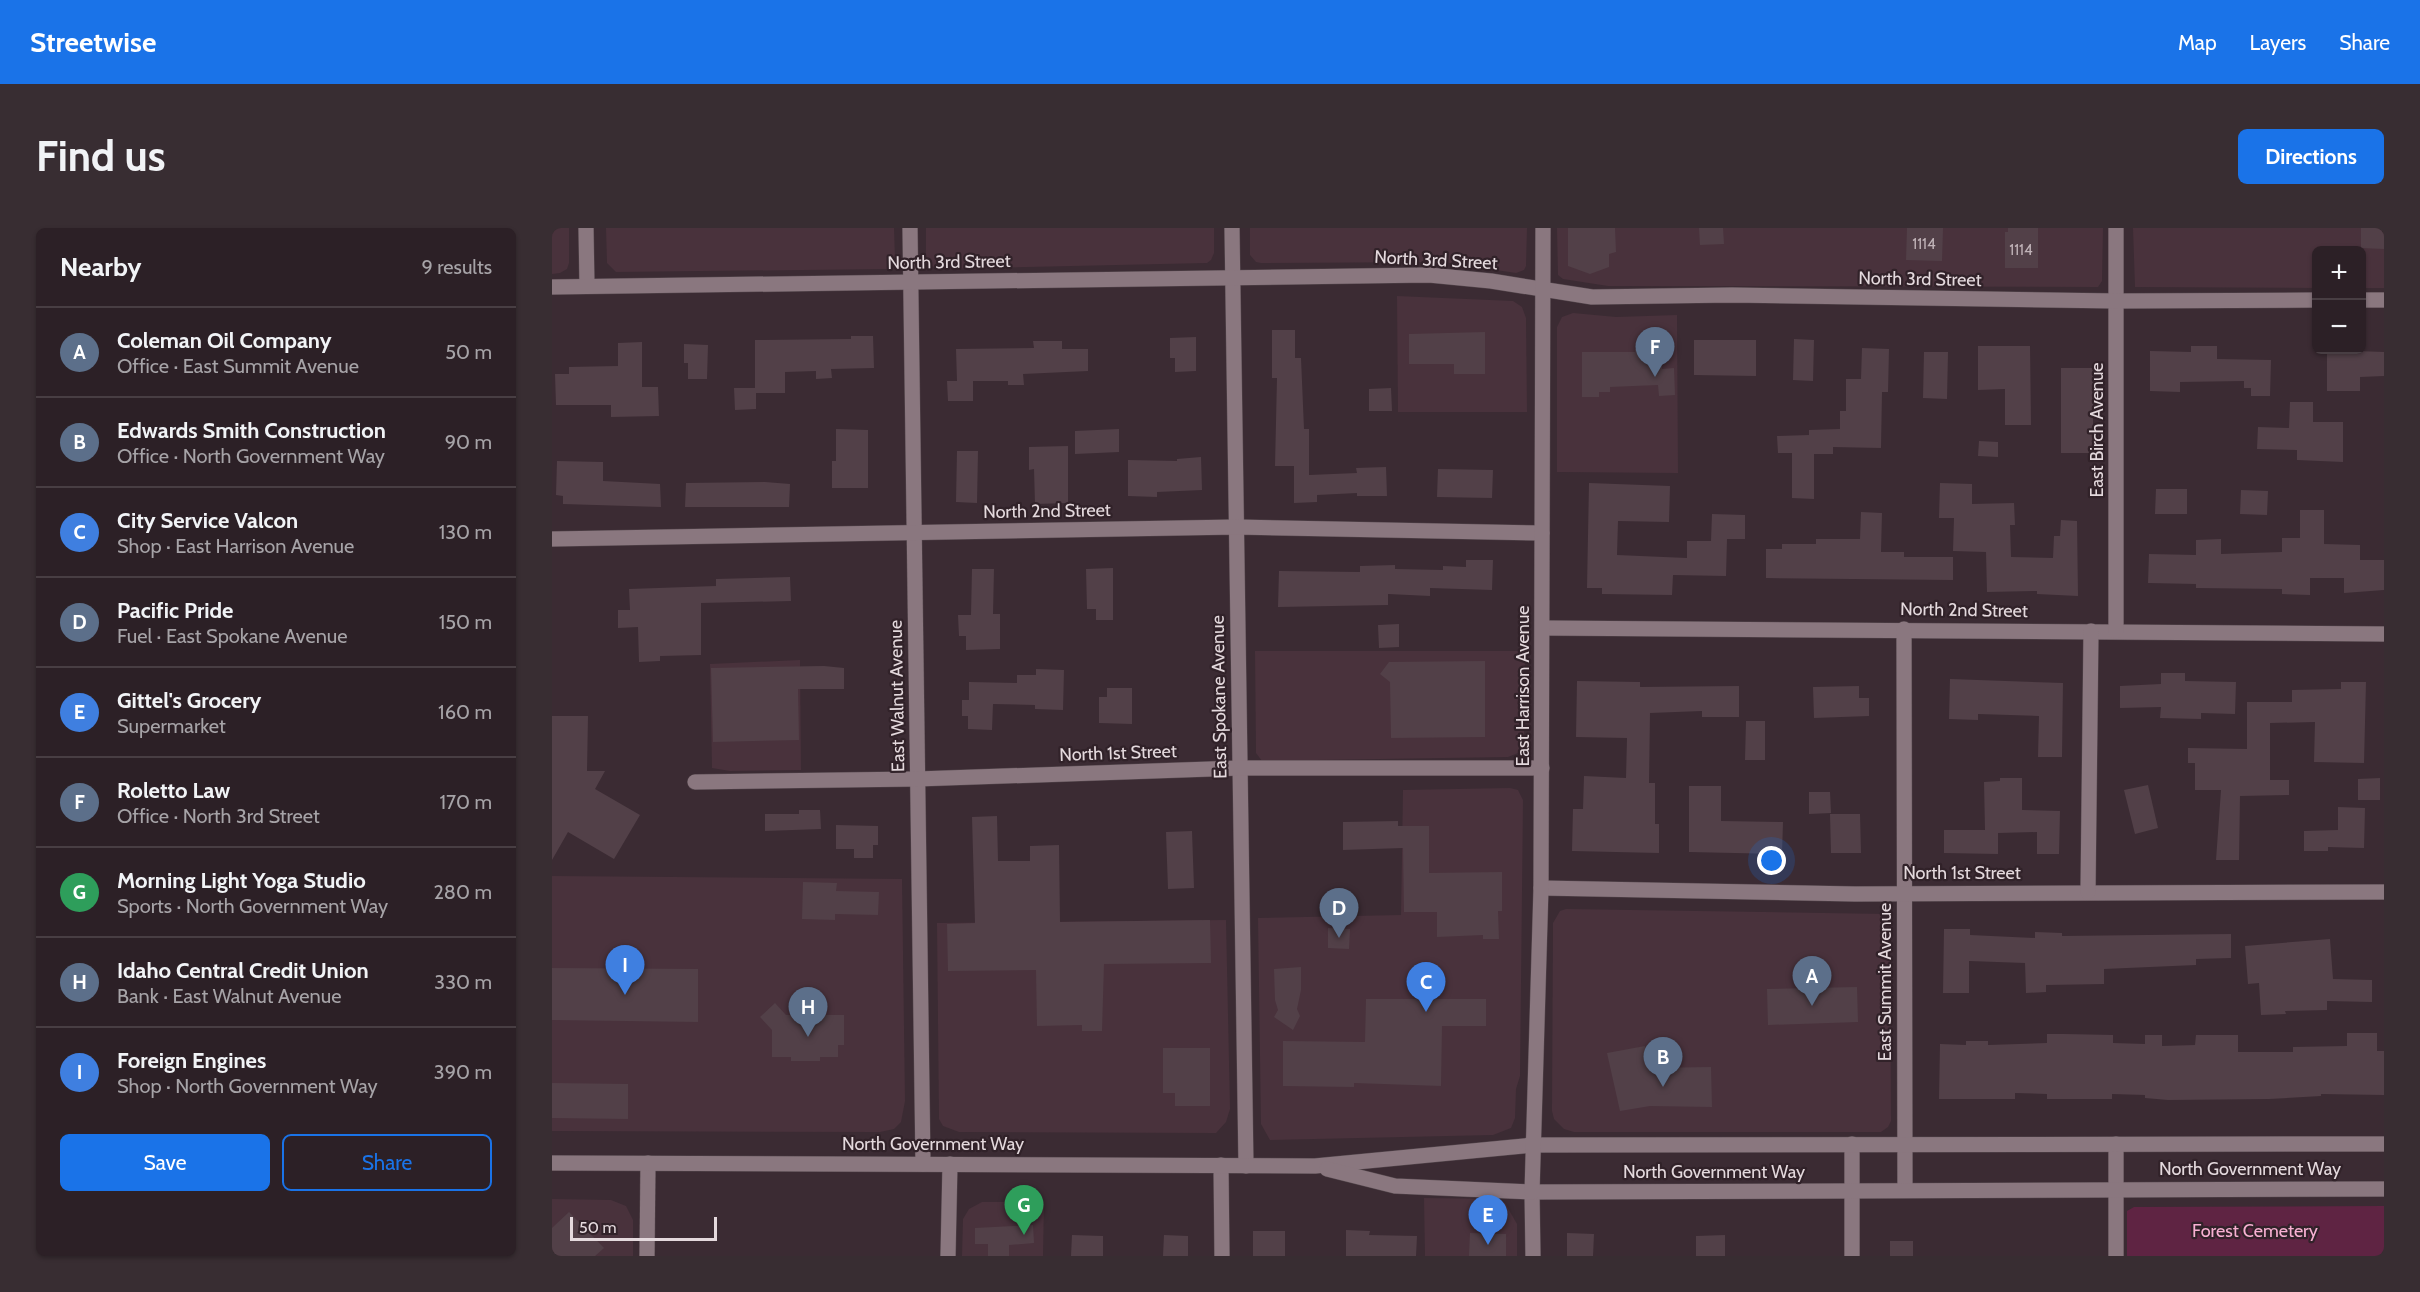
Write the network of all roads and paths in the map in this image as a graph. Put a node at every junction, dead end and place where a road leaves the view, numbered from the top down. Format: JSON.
{"nodes":[{"id":1,"x":586,"y":228,"type":"edge"},
{"id":2,"x":910,"y":228,"type":"edge"},
{"id":3,"x":1232,"y":228,"type":"edge"},
{"id":4,"x":1543,"y":228,"type":"edge"},
{"id":5,"x":2116,"y":228,"type":"edge"},
{"id":6,"x":1232,"y":279,"type":"junction"},
{"id":7,"x":911,"y":282,"type":"junction"},
{"id":8,"x":586,"y":286,"type":"junction"},
{"id":9,"x":552,"y":287,"type":"edge"},
{"id":10,"x":1542,"y":290,"type":"junction"},
{"id":11,"x":2312,"y":300,"type":"edge"},
{"id":12,"x":2366,"y":300,"type":"edge"},
{"id":13,"x":2384,"y":300,"type":"edge"},
{"id":14,"x":2116,"y":301,"type":"junction"},
{"id":15,"x":1237,"y":527,"type":"junction"},
{"id":16,"x":914,"y":533,"type":"junction"},
{"id":17,"x":1542,"y":533,"type":"junction"},
{"id":18,"x":552,"y":539,"type":"edge"},
{"id":19,"x":1543,"y":628,"type":"junction"},
{"id":20,"x":1904,"y":629,"type":"junction"},
{"id":21,"x":2091,"y":631,"type":"junction"},
{"id":22,"x":2116,"y":631,"type":"junction"},
{"id":23,"x":2384,"y":634,"type":"edge"},
{"id":24,"x":1240,"y":768,"type":"junction"},
{"id":25,"x":1542,"y":768,"type":"junction"},
{"id":26,"x":917,"y":779,"type":"junction"},
{"id":27,"x":695,"y":782,"type":"dead end"},
{"id":28,"x":1541,"y":888,"type":"junction"},
{"id":29,"x":2088,"y":892,"type":"junction"},
{"id":30,"x":2384,"y":892,"type":"edge"},
{"id":31,"x":1904,"y":893,"type":"junction"},
{"id":32,"x":1533,"y":1144,"type":"junction"},
{"id":33,"x":1852,"y":1144,"type":"junction"},
{"id":34,"x":1905,"y":1144,"type":"junction"},
{"id":35,"x":2116,"y":1144,"type":"junction"},
{"id":36,"x":2384,"y":1144,"type":"edge"},
{"id":37,"x":552,"y":1163,"type":"edge"},
{"id":38,"x":648,"y":1163,"type":"junction"},
{"id":39,"x":923,"y":1164,"type":"junction"},
{"id":40,"x":950,"y":1164,"type":"junction"},
{"id":41,"x":1221,"y":1165,"type":"junction"},
{"id":42,"x":1246,"y":1166,"type":"junction"},
{"id":43,"x":1315,"y":1166,"type":"junction"},
{"id":44,"x":2116,"y":1189,"type":"junction"},
{"id":45,"x":2384,"y":1189,"type":"edge"},
{"id":46,"x":1905,"y":1190,"type":"junction"},
{"id":47,"x":1532,"y":1192,"type":"junction"},
{"id":48,"x":1852,"y":1192,"type":"junction"},
{"id":49,"x":648,"y":1256,"type":"edge"},
{"id":50,"x":948,"y":1256,"type":"edge"},
{"id":51,"x":1222,"y":1256,"type":"edge"},
{"id":52,"x":1533,"y":1256,"type":"edge"},
{"id":53,"x":1852,"y":1256,"type":"edge"},
{"id":54,"x":2116,"y":1256,"type":"edge"}],
"edges":[{"from":1,"to":8,"type":"street"},
{"from":2,"to":7,"type":"street","name":"East Walnut Avenue"},
{"from":3,"to":6,"type":"street","name":"East Spokane Avenue"},
{"from":4,"to":10,"type":"street","name":"East Harrison Avenue"},
{"from":5,"to":14,"type":"street","name":"East Birch Avenue"},
{"from":6,"to":7,"type":"street","name":"North 3rd Street"},
{"from":6,"to":10,"type":"street","name":"North 3rd Street"},
{"from":6,"to":15,"type":"street","name":"East Spokane Avenue"},
{"from":7,"to":8,"type":"street","name":"North 3rd Street"},
{"from":7,"to":16,"type":"street","name":"East Walnut Avenue"},
{"from":8,"to":9,"type":"street","name":"North 3rd Street"},
{"from":10,"to":14,"type":"street","name":"North 3rd Street"},
{"from":10,"to":17,"type":"street","name":"East Harrison Avenue"},
{"from":11,"to":14,"type":"street","name":"North 3rd Street"},
{"from":12,"to":13,"type":"street"},
{"from":14,"to":22,"type":"street","name":"East Birch Avenue"},
{"from":15,"to":16,"type":"street","name":"North 2nd Street"},
{"from":15,"to":17,"type":"street","name":"North 2nd Street"},
{"from":15,"to":24,"type":"street","name":"East Spokane Avenue"},
{"from":16,"to":18,"type":"street","name":"North 2nd Street"},
{"from":16,"to":26,"type":"street","name":"East Walnut Avenue"},
{"from":17,"to":19,"type":"street","name":"East Harrison Avenue"},
{"from":19,"to":20,"type":"street","name":"North 2nd Street"},
{"from":19,"to":25,"type":"street","name":"East Harrison Avenue"},
{"from":20,"to":21,"type":"street","name":"North 2nd Street"},
{"from":20,"to":31,"type":"street","name":"East Summit Avenue"},
{"from":21,"to":22,"type":"street","name":"North 2nd Street"},
{"from":21,"to":29,"type":"street"},
{"from":22,"to":23,"type":"street","name":"North 2nd Street"},
{"from":24,"to":25,"type":"street","name":"North 1st Street"},
{"from":24,"to":26,"type":"street","name":"North 1st Street"},
{"from":24,"to":42,"type":"street","name":"East Spokane Avenue"},
{"from":25,"to":28,"type":"street","name":"East Harrison Avenue"},
{"from":26,"to":27,"type":"street","name":"North 1st Street"},
{"from":26,"to":39,"type":"street","name":"East Walnut Avenue"},
{"from":28,"to":31,"type":"street","name":"North 1st Street"},
{"from":28,"to":32,"type":"street","name":"East Harrison Avenue"},
{"from":29,"to":30,"type":"street","name":"North 1st Street"},
{"from":29,"to":31,"type":"street","name":"North 1st Street"},
{"from":31,"to":34,"type":"street","name":"East Summit Avenue"},
{"from":32,"to":33,"type":"street","name":"North Government Way"},
{"from":32,"to":43,"type":"street","name":"North Government Way"},
{"from":32,"to":47,"type":"street","name":"East Harrison Avenue"},
{"from":33,"to":34,"type":"street","name":"North Government Way"},
{"from":33,"to":48,"type":"street"},
{"from":34,"to":35,"type":"street","name":"North Government Way"},
{"from":34,"to":46,"type":"street","name":"East Summit Avenue"},
{"from":35,"to":36,"type":"street","name":"North Government Way"},
{"from":35,"to":44,"type":"street"},
{"from":37,"to":38,"type":"street","name":"North Government Way"},
{"from":38,"to":39,"type":"street","name":"North Government Way"},
{"from":38,"to":49,"type":"street"},
{"from":39,"to":40,"type":"street","name":"North Government Way"},
{"from":40,"to":41,"type":"street","name":"North Government Way"},
{"from":40,"to":50,"type":"street"},
{"from":41,"to":42,"type":"street","name":"North Government Way"},
{"from":41,"to":51,"type":"street"},
{"from":42,"to":43,"type":"street","name":"North Government Way"},
{"from":43,"to":47,"type":"street","name":"North Government Way"},
{"from":44,"to":45,"type":"street","name":"North Government Way"},
{"from":44,"to":46,"type":"street","name":"North Government Way"},
{"from":44,"to":54,"type":"street"},
{"from":46,"to":48,"type":"street","name":"North Government Way"},
{"from":47,"to":48,"type":"street","name":"North Government Way"},
{"from":47,"to":52,"type":"street","name":"East Harrison Avenue"},
{"from":48,"to":53,"type":"street"}]}
